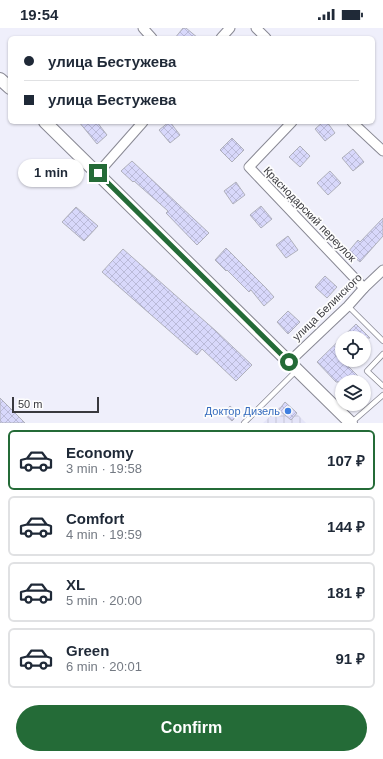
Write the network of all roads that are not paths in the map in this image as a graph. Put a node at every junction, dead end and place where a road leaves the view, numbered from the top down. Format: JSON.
{"nodes":[{"id":1,"x":143,"y":28,"type":"edge"},
{"id":2,"x":230,"y":28,"type":"edge"},
{"id":3,"x":256,"y":28,"type":"edge"},
{"id":4,"x":150,"y":36,"type":"edge"},
{"id":5,"x":223,"y":36,"type":"edge"},
{"id":6,"x":264,"y":36,"type":"edge"},
{"id":7,"x":0,"y":79,"type":"edge"},
{"id":8,"x":8,"y":86,"type":"edge"},
{"id":9,"x":47,"y":124,"type":"edge"},
{"id":10,"x":141,"y":124,"type":"edge"},
{"id":11,"x":290,"y":124,"type":"edge"},
{"id":12,"x":354,"y":124,"type":"edge"},
{"id":13,"x":383,"y":151,"type":"edge"},
{"id":14,"x":98,"y":173,"type":"junction"},
{"id":15,"x":383,"y":270,"type":"edge"},
{"id":16,"x":364,"y":288,"type":"junction"},
{"id":17,"x":348,"y":306,"type":"junction"},
{"id":18,"x":383,"y":341,"type":"edge"},
{"id":19,"x":383,"y":354,"type":"edge"},
{"id":20,"x":293,"y":366,"type":"junction"},
{"id":21,"x":383,"y":386,"type":"edge"},
{"id":22,"x":383,"y":395,"type":"edge"},
{"id":23,"x":244,"y":423,"type":"edge"},
{"id":24,"x":351,"y":423,"type":"edge"}],
"edges":[{"from":1,"to":4,"type":"street"},
{"from":2,"to":5,"type":"street"},
{"from":3,"to":6,"type":"street"},
{"from":7,"to":8,"type":"street"},
{"from":9,"to":14,"type":"street"},
{"from":10,"to":14,"type":"street"},
{"from":11,"to":16,"type":"street","name":"Краснодарский переулок"},
{"from":12,"to":13,"type":"street"},
{"from":14,"to":20,"type":"street"},
{"from":15,"to":16,"type":"street","name":"улица Белинского"},
{"from":16,"to":17,"type":"street","name":"улица Белинского"},
{"from":17,"to":18,"type":"lane"},
{"from":17,"to":20,"type":"street","name":"улица Белинского"},
{"from":19,"to":21,"type":"lane"},
{"from":20,"to":23,"type":"lane"},
{"from":20,"to":24,"type":"street"},
{"from":22,"to":24,"type":"lane"}]}
